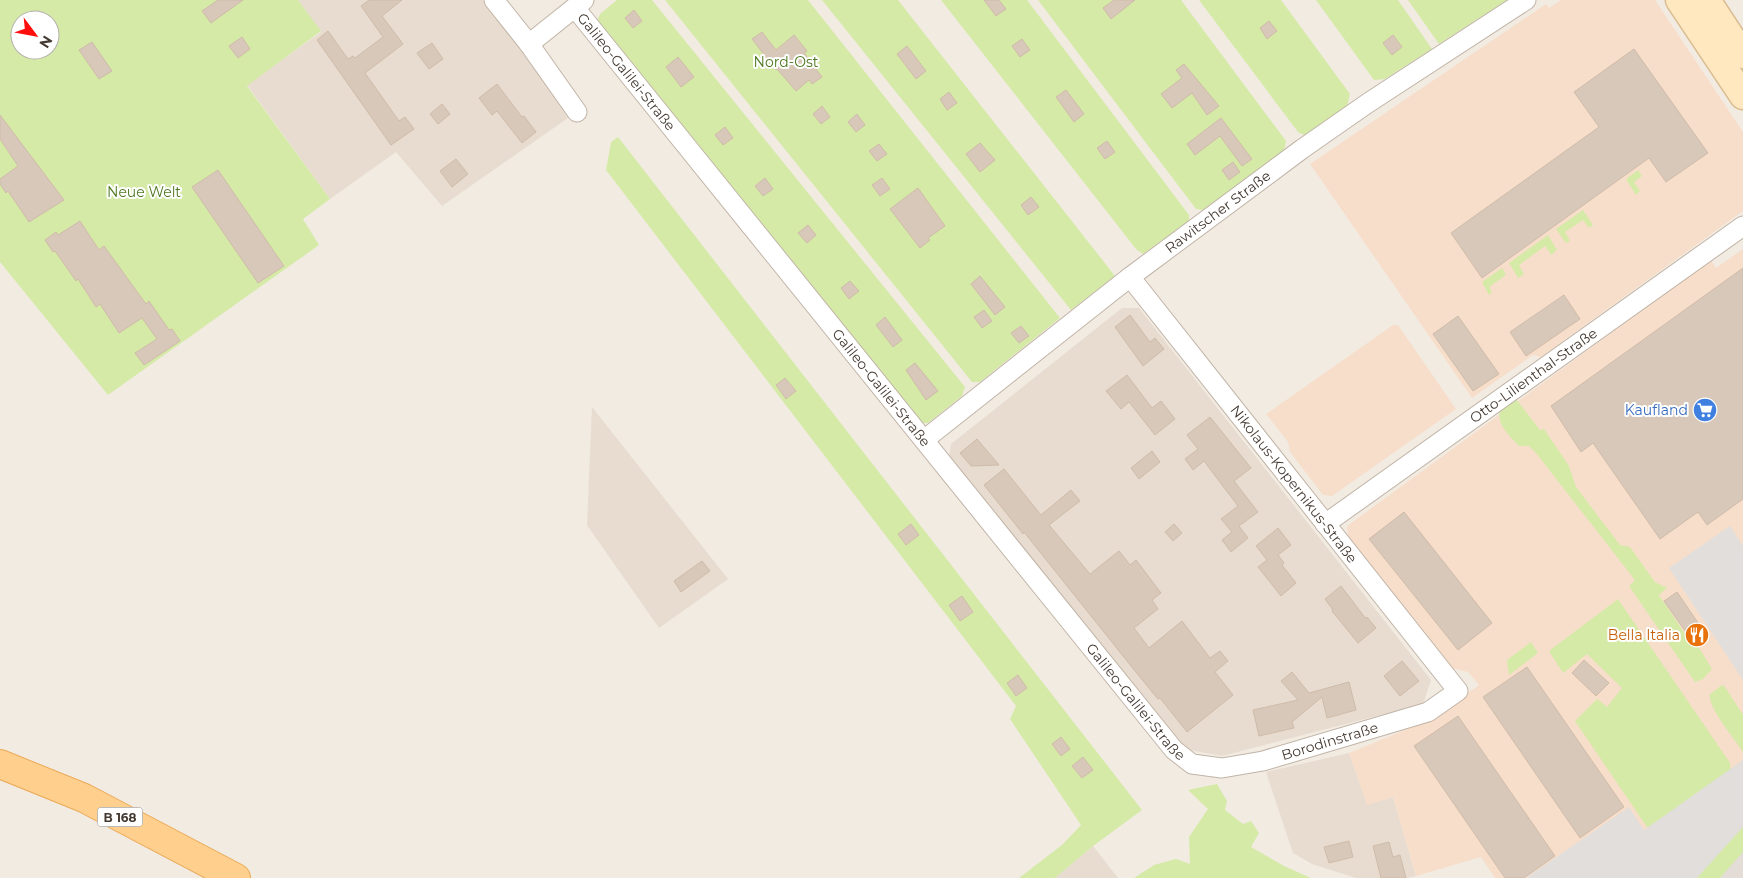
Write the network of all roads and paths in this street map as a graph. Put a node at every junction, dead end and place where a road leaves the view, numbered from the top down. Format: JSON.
{"nodes":[{"id":1,"x":494,"y":0,"type":"edge"},
{"id":2,"x":1526,"y":0,"type":"edge"},
{"id":3,"x":1679,"y":0,"type":"edge"},
{"id":4,"x":1707,"y":0,"type":"edge"},
{"id":5,"x":581,"y":2,"type":"edge"},
{"id":6,"x":530,"y":44,"type":"junction"},
{"id":7,"x":1743,"y":55,"type":"edge"},
{"id":8,"x":1743,"y":96,"type":"edge"},
{"id":9,"x":577,"y":112,"type":"dead end"},
{"id":10,"x":1743,"y":226,"type":"edge"},
{"id":11,"x":1130,"y":278,"type":"junction"},
{"id":12,"x":924,"y":440,"type":"junction"},
{"id":13,"x":1326,"y":524,"type":"junction"},
{"id":14,"x":1458,"y":691,"type":"joint"},
{"id":15,"x":0,"y":764,"type":"edge"},
{"id":16,"x":1192,"y":764,"type":"joint"},
{"id":17,"x":236,"y":878,"type":"edge"}],
"edges":[{"from":1,"to":6,"type":"street"},
{"from":2,"to":11,"type":"street","name":"Rawitscher Straße"},
{"from":3,"to":8,"type":"street"},
{"from":4,"to":7,"type":"street"},
{"from":5,"to":6,"type":"street"},
{"from":5,"to":12,"type":"street","name":"Galileo-Galilei-Straße"},
{"from":6,"to":9,"type":"street"},
{"from":10,"to":13,"type":"street","name":"Otto-Lilienthal-Straße"},
{"from":11,"to":12,"type":"street","name":"Rawitscher Straße"},
{"from":11,"to":13,"type":"street","name":"Nikolaus-Kopernikus-Straße"},
{"from":12,"to":16,"type":"street","name":"Galileo-Galilei-Straße"},
{"from":13,"to":14,"type":"street","name":"Nikolaus-Kopernikus-Straße"},
{"from":14,"to":16,"type":"street","name":"Borodinstraße"},
{"from":15,"to":17,"type":"main road","number":"B 168"}]}
